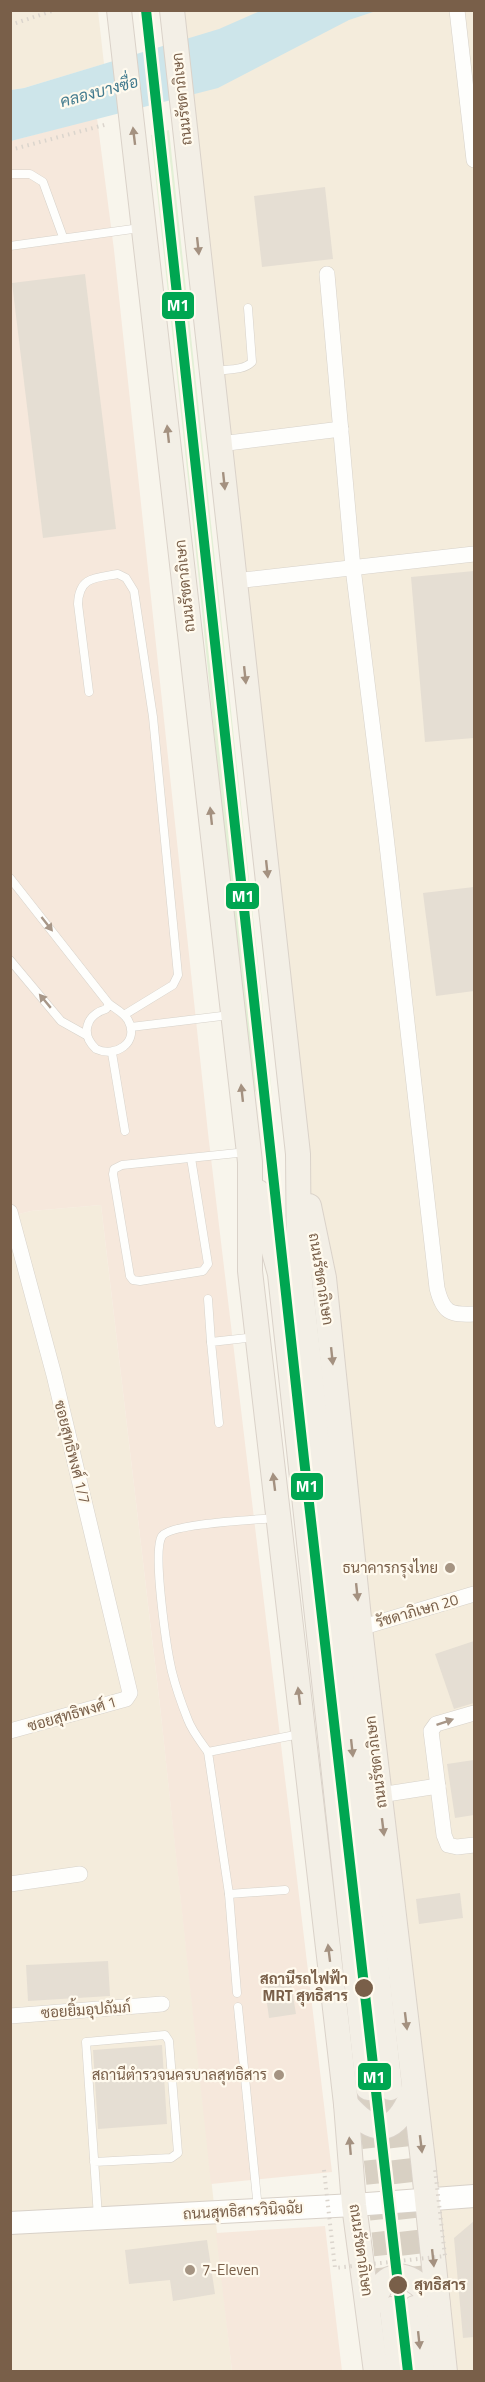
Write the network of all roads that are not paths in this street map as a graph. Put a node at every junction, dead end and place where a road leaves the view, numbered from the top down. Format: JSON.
{"nodes":[{"id":1,"x":118,"y":10,"type":"edge"},
{"id":2,"x":172,"y":10,"type":"edge"},
{"id":3,"x":458,"y":10,"type":"edge"},
{"id":4,"x":474,"y":160,"type":"edge"},
{"id":5,"x":10,"y":174,"type":"edge"},
{"id":6,"x":144,"y":227,"type":"junction"},
{"id":7,"x":63,"y":237,"type":"junction"},
{"id":8,"x":10,"y":246,"type":"edge"},
{"id":9,"x":327,"y":274,"type":"dead end"},
{"id":10,"x":248,"y":308,"type":"dead end"},
{"id":11,"x":212,"y":371,"type":"junction"},
{"id":12,"x":341,"y":429,"type":"junction"},
{"id":13,"x":220,"y":444,"type":"junction"},
{"id":14,"x":474,"y":554,"type":"edge"},
{"id":15,"x":353,"y":568,"type":"junction"},
{"id":16,"x":235,"y":581,"type":"junction"},
{"id":17,"x":89,"y":692,"type":"dead end"},
{"id":18,"x":10,"y":878,"type":"edge"},
{"id":19,"x":10,"y":960,"type":"edge"},
{"id":20,"x":109,"y":1004,"type":"junction"},
{"id":21,"x":124,"y":1015,"type":"junction"},
{"id":22,"x":233,"y":1015,"type":"junction"},
{"id":23,"x":131,"y":1027,"type":"junction"},
{"id":24,"x":86,"y":1035,"type":"junction"},
{"id":25,"x":112,"y":1053,"type":"junction"},
{"id":26,"x":125,"y":1131,"type":"dead end"},
{"id":27,"x":298,"y":1154,"type":"junction"},
{"id":28,"x":249,"y":1157,"type":"junction"},
{"id":29,"x":191,"y":1158,"type":"junction"},
{"id":30,"x":10,"y":1212,"type":"edge"},
{"id":31,"x":208,"y":1299,"type":"dead end"},
{"id":32,"x":474,"y":1314,"type":"edge"},
{"id":33,"x":257,"y":1336,"type":"junction"},
{"id":34,"x":211,"y":1342,"type":"junction"},
{"id":35,"x":219,"y":1423,"type":"dead end"},
{"id":36,"x":278,"y":1518,"type":"junction"},
{"id":37,"x":474,"y":1594,"type":"edge"},
{"id":38,"x":360,"y":1628,"type":"junction"},
{"id":39,"x":130,"y":1692,"type":"joint"},
{"id":40,"x":474,"y":1713,"type":"edge"},
{"id":41,"x":10,"y":1731,"type":"edge"},
{"id":42,"x":303,"y":1733,"type":"junction"},
{"id":43,"x":208,"y":1752,"type":"junction"},
{"id":44,"x":438,"y":1786,"type":"junction"},
{"id":45,"x":380,"y":1795,"type":"junction"},
{"id":46,"x":474,"y":1845,"type":"edge"},
{"id":47,"x":80,"y":1874,"type":"dead end"},
{"id":48,"x":10,"y":1884,"type":"edge"},
{"id":49,"x":285,"y":1890,"type":"dead end"},
{"id":50,"x":229,"y":1894,"type":"junction"},
{"id":51,"x":237,"y":1992,"type":"dead end"},
{"id":52,"x":162,"y":2004,"type":"dead end"},
{"id":53,"x":238,"y":2007,"type":"dead end"},
{"id":54,"x":10,"y":2016,"type":"edge"},
{"id":55,"x":414,"y":2089,"type":"junction"},
{"id":56,"x":346,"y":2104,"type":"junction"},
{"id":57,"x":94,"y":2162,"type":"junction"},
{"id":58,"x":474,"y":2196,"type":"edge"},
{"id":59,"x":427,"y":2200,"type":"junction"},
{"id":60,"x":354,"y":2205,"type":"junction"},
{"id":61,"x":258,"y":2210,"type":"junction"},
{"id":62,"x":98,"y":2219,"type":"junction"},
{"id":63,"x":10,"y":2223,"type":"edge"},
{"id":64,"x":404,"y":2308,"type":"junction"},
{"id":65,"x":376,"y":2372,"type":"edge"},
{"id":66,"x":399,"y":2372,"type":"edge"},
{"id":67,"x":422,"y":2372,"type":"edge"},
{"id":68,"x":445,"y":2372,"type":"edge"}],
"edges":[{"from":6,"to":1,"type":"main road","name":"ถนนรัชดาภิเษก","one_way":true},
{"from":2,"to":11,"type":"main road","name":"ถนนรัชดาภิเษก","one_way":true},
{"from":3,"to":4,"type":"street"},
{"from":5,"to":7,"type":"lane"},
{"from":6,"to":7,"type":"lane"},
{"from":22,"to":6,"type":"main road","name":"ถนนรัชดาภิเษก","one_way":true},
{"from":7,"to":8,"type":"lane"},
{"from":9,"to":12,"type":"street"},
{"from":10,"to":11,"type":"lane"},
{"from":11,"to":13,"type":"main road","name":"ถนนรัชดาภิเษก"},
{"from":12,"to":13,"type":"street"},
{"from":12,"to":15,"type":"street"},
{"from":13,"to":16,"type":"main road","name":"ถนนรัชดาภิเษก","one_way":true},
{"from":14,"to":15,"type":"street"},
{"from":15,"to":16,"type":"street"},
{"from":15,"to":32,"type":"street"},
{"from":16,"to":27,"type":"main road","name":"ถนนรัชดาภิเษก","one_way":true},
{"from":17,"to":21,"type":"lane"},
{"from":18,"to":20,"type":"lane","one_way":true},
{"from":24,"to":19,"type":"lane","one_way":true},
{"from":20,"to":21,"type":"lane"},
{"from":20,"to":24,"type":"lane"},
{"from":21,"to":23,"type":"lane"},
{"from":22,"to":23,"type":"lane"},
{"from":28,"to":22,"type":"main road","name":"ถนนรัชดาภิเษก","one_way":true},
{"from":23,"to":25,"type":"lane"},
{"from":24,"to":25,"type":"lane"},
{"from":25,"to":26,"type":"lane"},
{"from":27,"to":28,"type":"main road","name":"ถนนรัชดาภิเษก","one_way":true},
{"from":27,"to":38,"type":"main road","name":"ถนนรัชดาภิเษก","one_way":true},
{"from":28,"to":29,"type":"lane"},
{"from":28,"to":33,"type":"main road","name":"ถนนรัชดาภิเษก"},
{"from":29,"to":29,"type":"lane"},
{"from":30,"to":39,"type":"street","name":"ซอยสุทธิพงศ์ 1/7"},
{"from":31,"to":34,"type":"lane"},
{"from":33,"to":34,"type":"lane"},
{"from":36,"to":33,"type":"main road","name":"ถนนรัชดาภิเษก","one_way":true},
{"from":34,"to":35,"type":"lane"},
{"from":42,"to":36,"type":"main road","name":"ถนนรัชดาภิเษก","one_way":true},
{"from":36,"to":43,"type":"lane"},
{"from":37,"to":38,"type":"street","name":"รัชดาภิเษก 20"},
{"from":38,"to":45,"type":"main road","name":"ถนนรัชดาภิเษก"},
{"from":39,"to":41,"type":"street","name":"ซอยสุทธิพงศ์ 1"},
{"from":44,"to":40,"type":"street","one_way":true},
{"from":42,"to":43,"type":"lane"},
{"from":56,"to":42,"type":"main road","name":"ถนนรัชดาภิเษก","one_way":true},
{"from":43,"to":50,"type":"lane"},
{"from":44,"to":45,"type":"street"},
{"from":44,"to":46,"type":"street"},
{"from":45,"to":55,"type":"main road","name":"ถนนรัชดาภิเษก","one_way":true},
{"from":47,"to":48,"type":"street"},
{"from":49,"to":50,"type":"lane"},
{"from":50,"to":51,"type":"lane"},
{"from":52,"to":54,"type":"street","name":"ซอยยิ้มอุปถัมภ์"},
{"from":53,"to":61,"type":"lane"},
{"from":55,"to":56,"type":"main road"},
{"from":55,"to":59,"type":"main road","name":"ถนนรัชดาภิเษก","one_way":true},
{"from":60,"to":56,"type":"main road","name":"ถนนรัชดาภิเษก","one_way":true},
{"from":57,"to":57,"type":"lane"},
{"from":57,"to":62,"type":"lane"},
{"from":58,"to":59,"type":"main road","name":"ถนนสุทธิสารวินิจฉัย"},
{"from":59,"to":60,"type":"main road","name":"ถนนสุทธิสารวินิจฉัย"},
{"from":59,"to":64,"type":"main road","name":"ถนนรัชดาภิเษก"},
{"from":60,"to":61,"type":"main road","name":"ถนนสุทธิสารวินิจฉัย"},
{"from":60,"to":64,"type":"main road","name":"ถนนรัชดาภิเษก"},
{"from":61,"to":62,"type":"main road","name":"ถนนสุทธิสารวินิจฉัย"},
{"from":62,"to":63,"type":"main road","name":"ถนนสุทธิสารวินิจฉัย"},
{"from":64,"to":65,"type":"main road","name":"ถนนรัชดาภิเษก"},
{"from":64,"to":66,"type":"main road","name":"ถนนรัชดาภิเษก"},
{"from":64,"to":67,"type":"main road","name":"ถนนรัชดาภิเษก","one_way":true},
{"from":64,"to":68,"type":"main road","name":"ถนนรัชดาภิเษก"}]}
